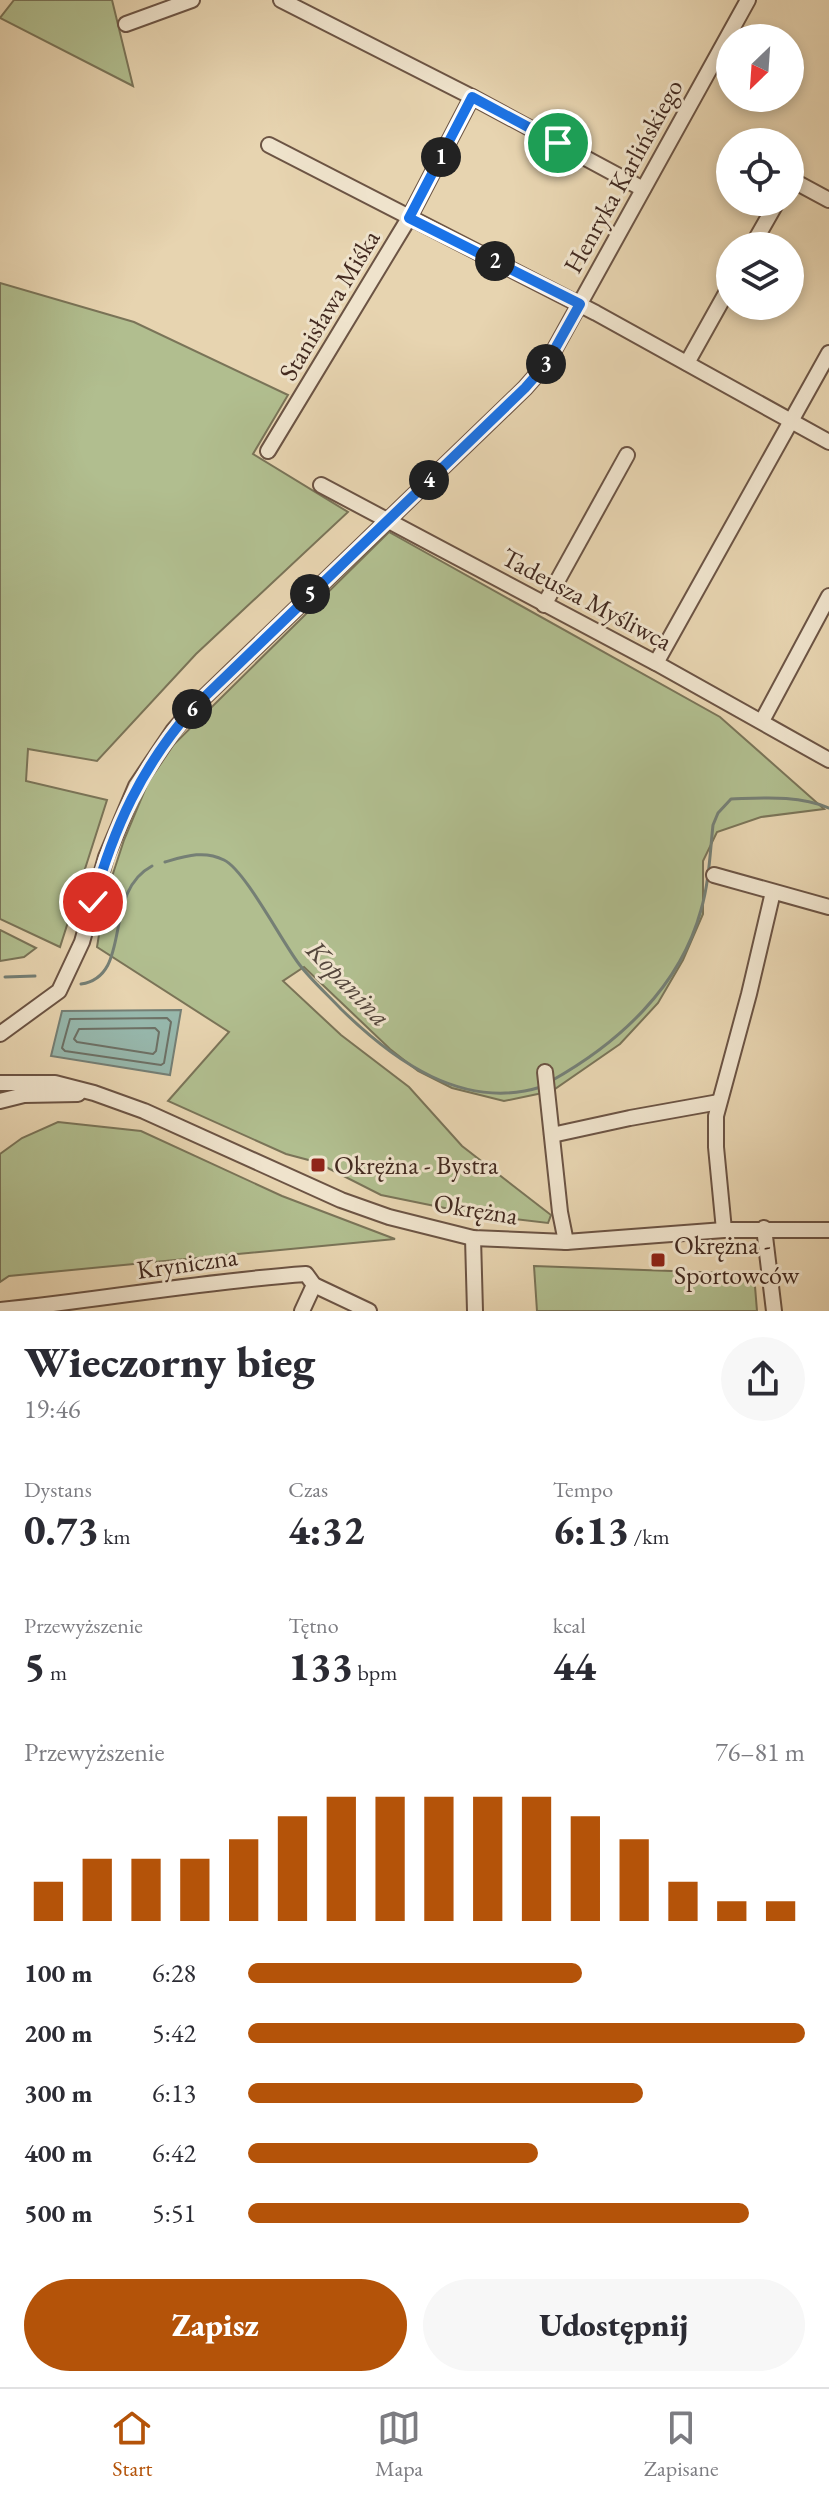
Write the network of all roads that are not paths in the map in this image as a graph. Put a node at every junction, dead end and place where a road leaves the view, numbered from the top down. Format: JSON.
{"nodes":[{"id":1,"x":192,"y":0,"type":"edge"},
{"id":2,"x":281,"y":0,"type":"edge"},
{"id":3,"x":748,"y":0,"type":"edge"},
{"id":4,"x":126,"y":24,"type":"dead end"},
{"id":5,"x":472,"y":97,"type":"junction"},
{"id":6,"x":269,"y":145,"type":"dead end"},
{"id":7,"x":804,"y":187,"type":"edge"},
{"id":8,"x":643,"y":189,"type":"junction"},
{"id":9,"x":829,"y":200,"type":"edge"},
{"id":10,"x":409,"y":218,"type":"junction"},
{"id":11,"x":580,"y":304,"type":"junction"},
{"id":12,"x":716,"y":311,"type":"edge"},
{"id":13,"x":829,"y":353,"type":"edge"},
{"id":14,"x":687,"y":363,"type":"junction"},
{"id":15,"x":790,"y":421,"type":"junction"},
{"id":16,"x":829,"y":442,"type":"edge"},
{"id":17,"x":268,"y":451,"type":"dead end"},
{"id":18,"x":627,"y":455,"type":"dead end"},
{"id":19,"x":321,"y":485,"type":"dead end"},
{"id":20,"x":388,"y":519,"type":"junction"},
{"id":21,"x":829,"y":596,"type":"edge"},
{"id":22,"x":544,"y":605,"type":"junction"},
{"id":23,"x":656,"y":663,"type":"junction"},
{"id":24,"x":762,"y":721,"type":"junction"},
{"id":25,"x":829,"y":760,"type":"edge"},
{"id":26,"x":714,"y":875,"type":"dead end"},
{"id":27,"x":773,"y":892,"type":"junction"},
{"id":28,"x":829,"y":907,"type":"edge"},
{"id":29,"x":2,"y":1037,"type":"edge"},
{"id":30,"x":545,"y":1072,"type":"dead end"},
{"id":31,"x":0,"y":1083,"type":"edge"},
{"id":32,"x":94,"y":1093,"type":"junction"},
{"id":33,"x":0,"y":1101,"type":"edge"},
{"id":34,"x":719,"y":1102,"type":"junction"},
{"id":35,"x":552,"y":1135,"type":"junction"},
{"id":36,"x":764,"y":1228,"type":"junction"},
{"id":37,"x":724,"y":1230,"type":"junction"},
{"id":38,"x":829,"y":1230,"type":"edge"},
{"id":39,"x":473,"y":1238,"type":"junction"},
{"id":40,"x":566,"y":1242,"type":"junction"},
{"id":41,"x":314,"y":1285,"type":"junction"},
{"id":42,"x":0,"y":1310,"type":"edge"},
{"id":43,"x":302,"y":1311,"type":"edge"},
{"id":44,"x":369,"y":1311,"type":"edge"},
{"id":45,"x":475,"y":1311,"type":"edge"},
{"id":46,"x":774,"y":1311,"type":"edge"}],
"edges":[{"from":1,"to":4,"type":"street"},
{"from":2,"to":5,"type":"street"},
{"from":3,"to":8,"type":"street","name":"Henryka Karlińskiego"},
{"from":5,"to":8,"type":"street"},
{"from":5,"to":10,"type":"street","name":"Stanisława Miśka"},
{"from":6,"to":10,"type":"street"},
{"from":7,"to":9,"type":"street"},
{"from":8,"to":11,"type":"street","name":"Henryka Karlińskiego"},
{"from":10,"to":11,"type":"street"},
{"from":10,"to":17,"type":"street","name":"Stanisława Miśka"},
{"from":11,"to":14,"type":"street"},
{"from":11,"to":20,"type":"street","name":"Henryka Karlińskiego"},
{"from":12,"to":14,"type":"street"},
{"from":13,"to":15,"type":"street"},
{"from":14,"to":15,"type":"street"},
{"from":15,"to":16,"type":"street"},
{"from":15,"to":23,"type":"street"},
{"from":18,"to":22,"type":"street"},
{"from":19,"to":20,"type":"street","name":"Tadeusza Myśliwca"},
{"from":20,"to":22,"type":"street","name":"Tadeusza Myśliwca"},
{"from":20,"to":29,"type":"street","name":"Henryka Karlińskiego"},
{"from":21,"to":24,"type":"street"},
{"from":22,"to":23,"type":"street","name":"Tadeusza Myśliwca"},
{"from":23,"to":24,"type":"street","name":"Tadeusza Myśliwca"},
{"from":24,"to":25,"type":"street","name":"Tadeusza Myśliwca"},
{"from":26,"to":27,"type":"street"},
{"from":27,"to":28,"type":"street"},
{"from":27,"to":34,"type":"street"},
{"from":30,"to":35,"type":"street"},
{"from":31,"to":32,"type":"street","name":"Okrężna"},
{"from":32,"to":33,"type":"street","name":"Okrężna"},
{"from":32,"to":39,"type":"street","name":"Okrężna"},
{"from":34,"to":35,"type":"street"},
{"from":34,"to":37,"type":"street"},
{"from":35,"to":40,"type":"street"},
{"from":36,"to":37,"type":"street","name":"Okrężna"},
{"from":36,"to":38,"type":"street","name":"Okrężna"},
{"from":36,"to":46,"type":"street"},
{"from":37,"to":40,"type":"street","name":"Okrężna"},
{"from":39,"to":40,"type":"street","name":"Okrężna"},
{"from":39,"to":45,"type":"street"},
{"from":41,"to":42,"type":"street","name":"Kryniczna"},
{"from":41,"to":43,"type":"street"},
{"from":41,"to":44,"type":"street","name":"Kryniczna"}]}
